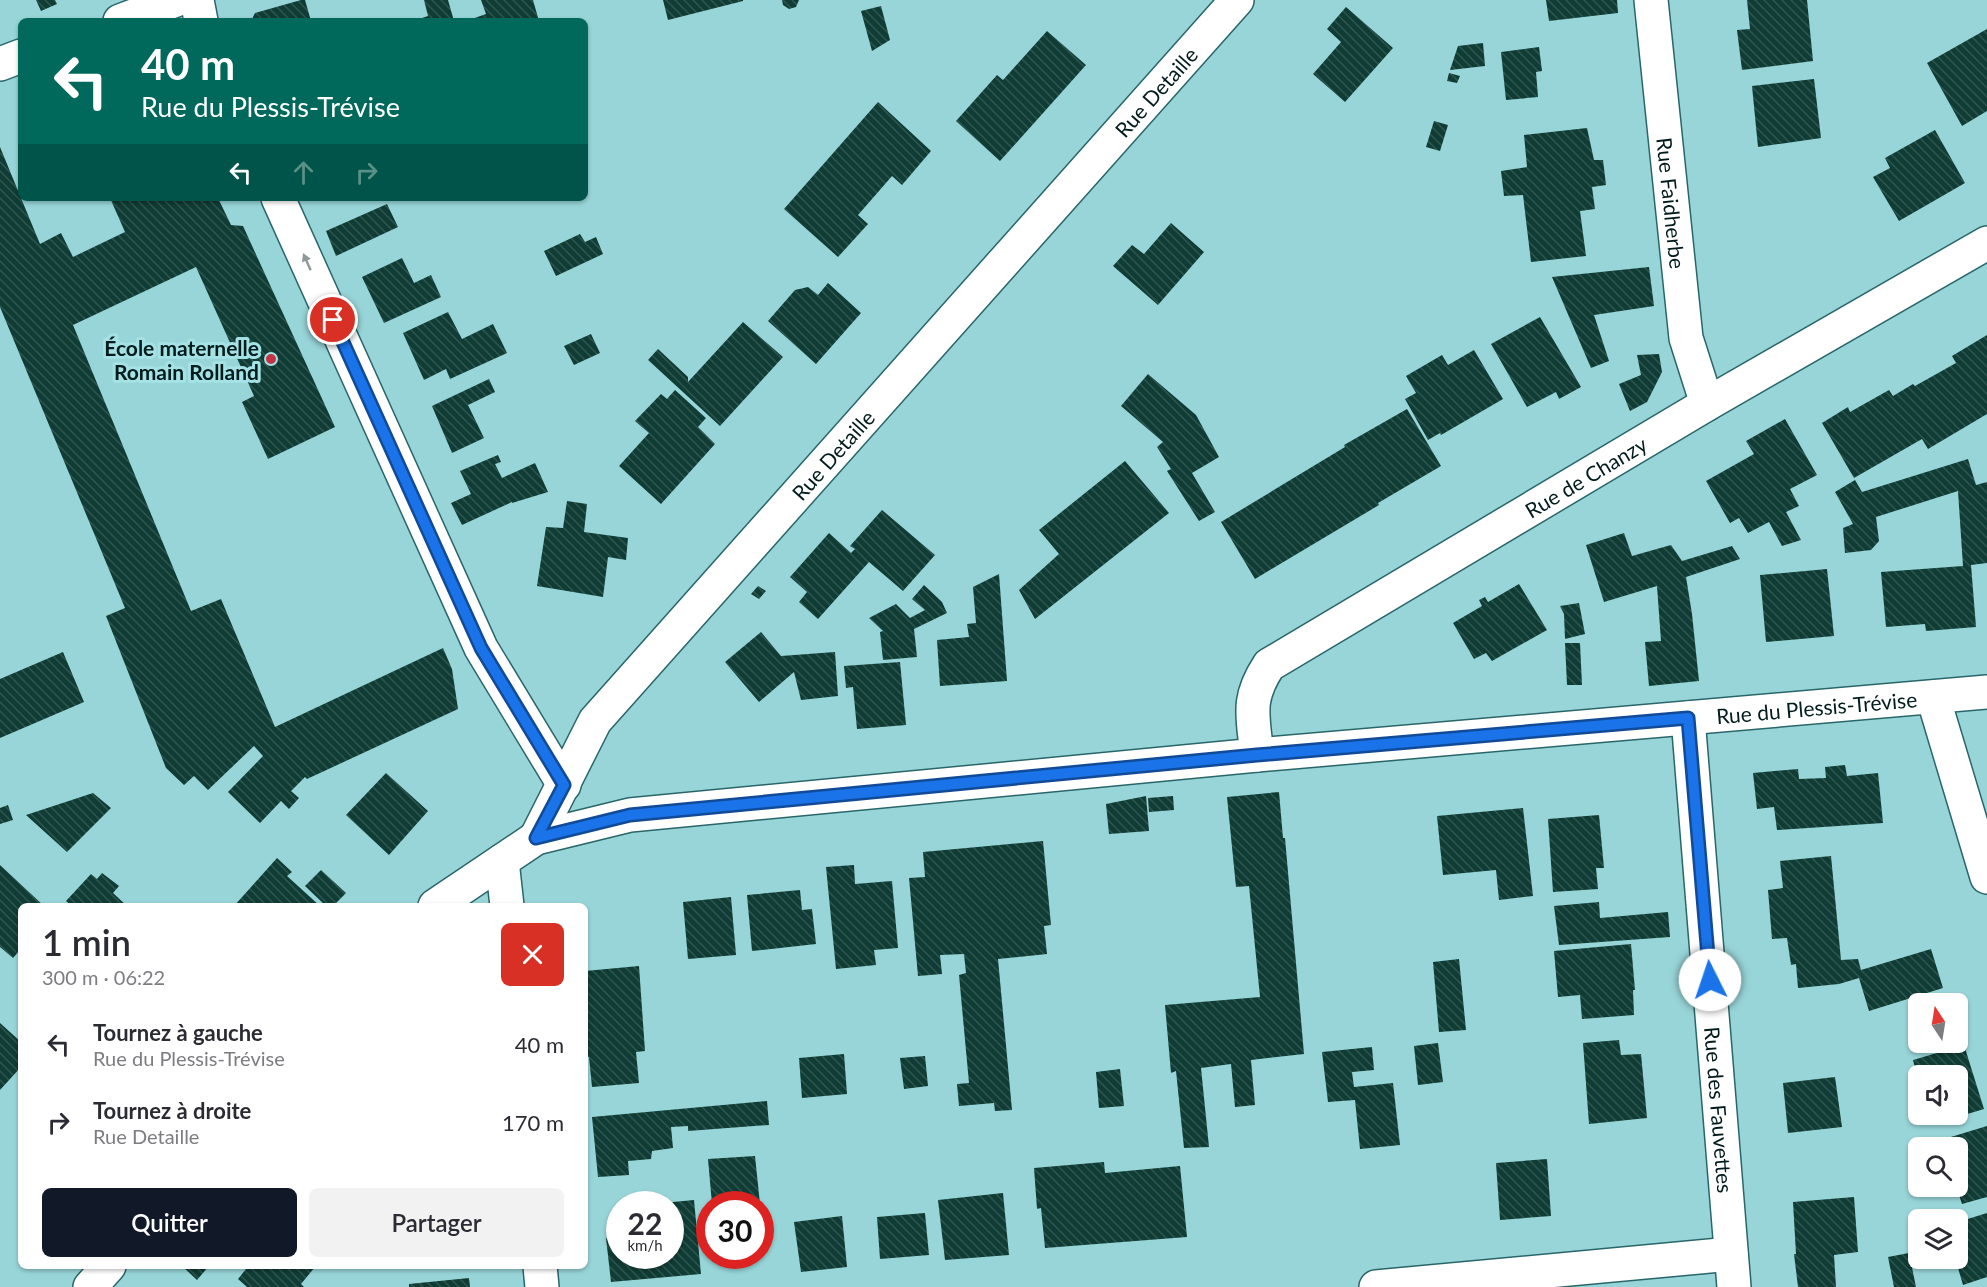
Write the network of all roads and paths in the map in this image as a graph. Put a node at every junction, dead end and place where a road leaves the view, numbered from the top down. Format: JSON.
{"nodes":[{"id":1,"x":176,"y":0,"type":"edge"},
{"id":2,"x":197,"y":0,"type":"edge"},
{"id":3,"x":1237,"y":0,"type":"edge"},
{"id":4,"x":1651,"y":0,"type":"edge"},
{"id":5,"x":128,"y":18,"type":"edge"},
{"id":6,"x":200,"y":18,"type":"edge"},
{"id":7,"x":18,"y":57,"type":"edge"},
{"id":8,"x":0,"y":64,"type":"edge"},
{"id":9,"x":279,"y":201,"type":"edge"},
{"id":10,"x":1987,"y":243,"type":"edge"},
{"id":11,"x":1707,"y":404,"type":"junction"},
{"id":12,"x":1987,"y":692,"type":"edge"},
{"id":13,"x":1933,"y":697,"type":"junction"},
{"id":14,"x":1688,"y":718,"type":"junction"},
{"id":15,"x":1257,"y":755,"type":"junction"},
{"id":16,"x":564,"y":785,"type":"junction"},
{"id":17,"x":536,"y":838,"type":"junction"},
{"id":18,"x":501,"y":861,"type":"junction"},
{"id":19,"x":1987,"y":877,"type":"edge"},
{"id":20,"x":439,"y":903,"type":"edge"},
{"id":21,"x":507,"y":903,"type":"edge"},
{"id":22,"x":1731,"y":1254,"type":"junction"},
{"id":23,"x":106,"y":1269,"type":"edge"},
{"id":24,"x":540,"y":1269,"type":"edge"},
{"id":25,"x":90,"y":1287,"type":"edge"},
{"id":26,"x":542,"y":1287,"type":"edge"},
{"id":27,"x":1376,"y":1287,"type":"edge"},
{"id":28,"x":1734,"y":1287,"type":"edge"}],
"edges":[{"from":1,"to":5,"type":"street"},
{"from":2,"to":6,"type":"street"},
{"from":3,"to":16,"type":"street","name":"Rue Detaille"},
{"from":4,"to":11,"type":"street","name":"Rue Faidherbe"},
{"from":7,"to":8,"type":"street"},
{"from":16,"to":9,"type":"street","one_way":true},
{"from":10,"to":11,"type":"street","name":"Rue de Chanzy"},
{"from":11,"to":15,"type":"street","name":"Rue de Chanzy"},
{"from":12,"to":13,"type":"street","name":"Rue du Plessis-Trévise"},
{"from":13,"to":14,"type":"street","name":"Rue du Plessis-Trévise"},
{"from":13,"to":19,"type":"street"},
{"from":14,"to":15,"type":"street","name":"Rue du Plessis-Trévise"},
{"from":14,"to":22,"type":"street","name":"Rue des Fauvettes"},
{"from":15,"to":17,"type":"street","name":"Rue du Plessis-Trévise"},
{"from":16,"to":17,"type":"street","name":"Rue Detaille"},
{"from":17,"to":18,"type":"street","name":"Rue Detaille"},
{"from":18,"to":20,"type":"street","name":"Rue Detaille"},
{"from":18,"to":21,"type":"street"},
{"from":22,"to":27,"type":"street"},
{"from":22,"to":28,"type":"street","name":"Rue des Fauvettes"},
{"from":23,"to":25,"type":"street"},
{"from":24,"to":26,"type":"street"}]}
